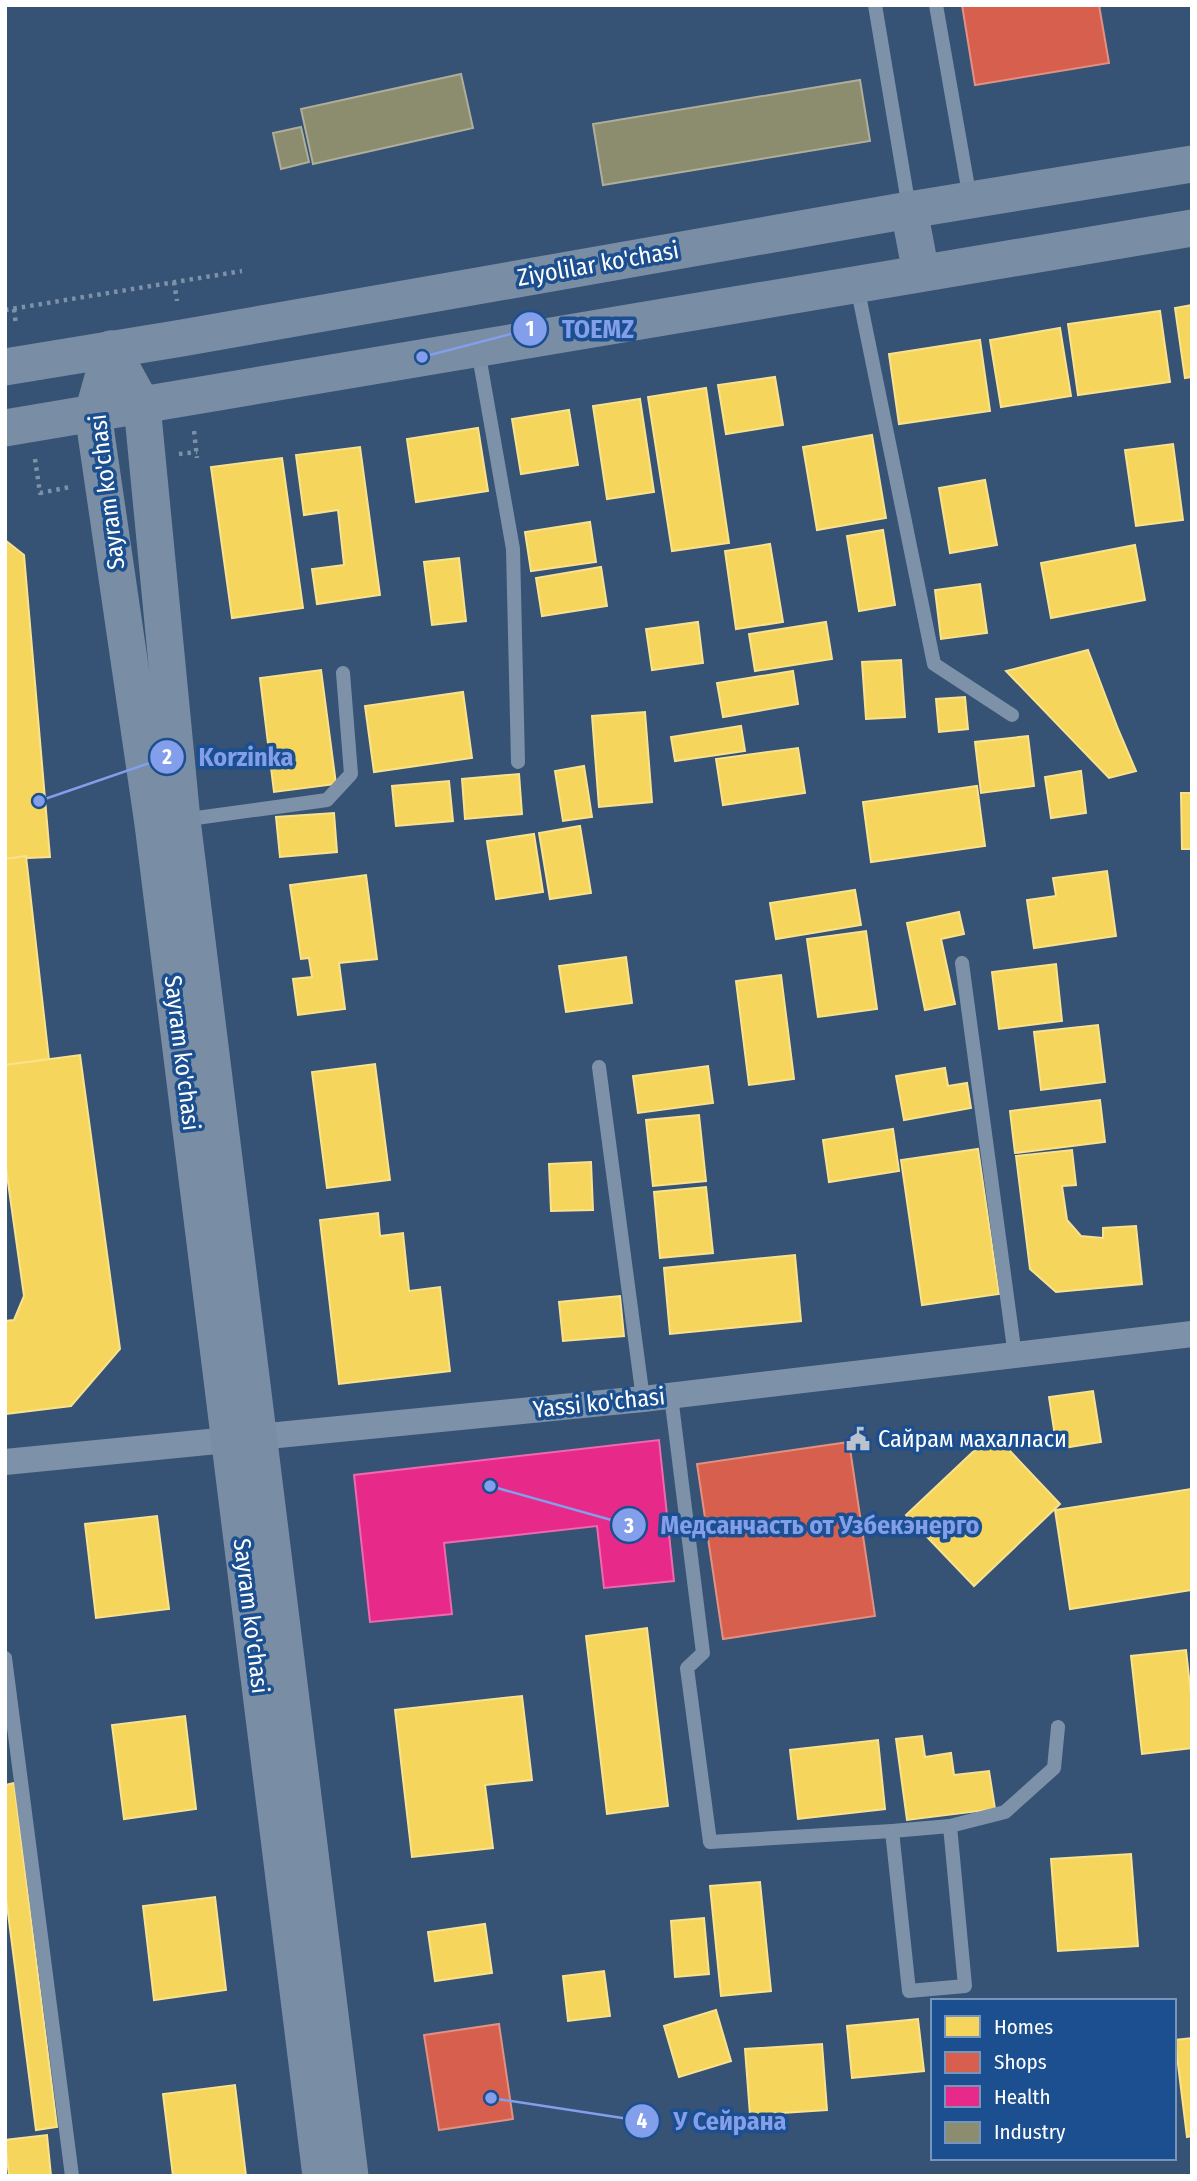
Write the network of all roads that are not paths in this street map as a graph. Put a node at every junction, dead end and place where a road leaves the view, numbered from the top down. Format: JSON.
{"nodes":[{"id":1,"x":875,"y":5,"type":"edge"},
{"id":2,"x":936,"y":5,"type":"edge"},
{"id":3,"x":1192,"y":164,"type":"edge"},
{"id":4,"x":970,"y":200,"type":"junction"},
{"id":5,"x":909,"y":210,"type":"junction"},
{"id":6,"x":1192,"y":228,"type":"edge"},
{"id":7,"x":921,"y":273,"type":"junction"},
{"id":8,"x":857,"y":285,"type":"junction"},
{"id":9,"x":478,"y":348,"type":"junction"},
{"id":10,"x":111,"y":349,"type":"junction"},
{"id":11,"x":5,"y":367,"type":"edge"},
{"id":12,"x":142,"y":405,"type":"junction"},
{"id":13,"x":93,"y":413,"type":"junction"},
{"id":14,"x":5,"y":428,"type":"edge"},
{"id":15,"x":343,"y":673,"type":"dead end"},
{"id":16,"x":1012,"y":715,"type":"dead end"},
{"id":17,"x":518,"y":762,"type":"dead end"},
{"id":18,"x":168,"y":822,"type":"junction"},
{"id":19,"x":962,"y":963,"type":"dead end"},
{"id":20,"x":599,"y":1068,"type":"dead end"},
{"id":21,"x":1192,"y":1334,"type":"edge"},
{"id":22,"x":1015,"y":1356,"type":"junction"},
{"id":23,"x":671,"y":1396,"type":"junction"},
{"id":24,"x":643,"y":1399,"type":"junction"},
{"id":25,"x":244,"y":1438,"type":"junction"},
{"id":26,"x":5,"y":1462,"type":"edge"},
{"id":27,"x":5,"y":1658,"type":"edge"},
{"id":28,"x":1058,"y":1727,"type":"dead end"},
{"id":29,"x":950,"y":1826,"type":"junction"},
{"id":30,"x":892,"y":1831,"type":"junction"},
{"id":31,"x":72,"y":2176,"type":"edge"},
{"id":32,"x":321,"y":2176,"type":"edge"},
{"id":33,"x":350,"y":2176,"type":"edge"}],
"edges":[{"from":1,"to":5,"type":"lane"},
{"from":2,"to":4,"type":"lane"},
{"from":3,"to":4,"type":"street","name":"Ziyolilar ko'chasi"},
{"from":4,"to":5,"type":"street","name":"Ziyolilar ko'chasi"},
{"from":5,"to":7,"type":"street"},
{"from":5,"to":10,"type":"street","name":"Ziyolilar ko'chasi"},
{"from":6,"to":7,"type":"street"},
{"from":7,"to":8,"type":"street"},
{"from":8,"to":9,"type":"street"},
{"from":8,"to":16,"type":"lane"},
{"from":9,"to":12,"type":"street"},
{"from":9,"to":17,"type":"lane"},
{"from":10,"to":11,"type":"street","name":"Ziyolilar ko'chasi"},
{"from":10,"to":12,"type":"street","name":"Sayram ko'chasi"},
{"from":10,"to":13,"type":"street","name":"Sayram ko'chasi"},
{"from":12,"to":13,"type":"street"},
{"from":12,"to":18,"type":"street","name":"Sayram ko'chasi"},
{"from":13,"to":14,"type":"street"},
{"from":13,"to":18,"type":"street","name":"Sayram ko'chasi"},
{"from":15,"to":18,"type":"lane"},
{"from":18,"to":25,"type":"street","name":"Sayram ko'chasi"},
{"from":19,"to":22,"type":"lane"},
{"from":20,"to":24,"type":"lane"},
{"from":21,"to":22,"type":"street","name":"Yassi ko'chasi"},
{"from":22,"to":23,"type":"street","name":"Yassi ko'chasi"},
{"from":23,"to":24,"type":"street","name":"Yassi ko'chasi"},
{"from":23,"to":30,"type":"lane"},
{"from":24,"to":25,"type":"street","name":"Yassi ko'chasi"},
{"from":25,"to":26,"type":"street","name":"Yassi ko'chasi"},
{"from":25,"to":32,"type":"street","name":"Sayram ko'chasi"},
{"from":25,"to":33,"type":"street","name":"Sayram ko'chasi"},
{"from":27,"to":31,"type":"lane"},
{"from":28,"to":29,"type":"lane"},
{"from":29,"to":30,"type":"lane"},
{"from":29,"to":30,"type":"lane"}]}
